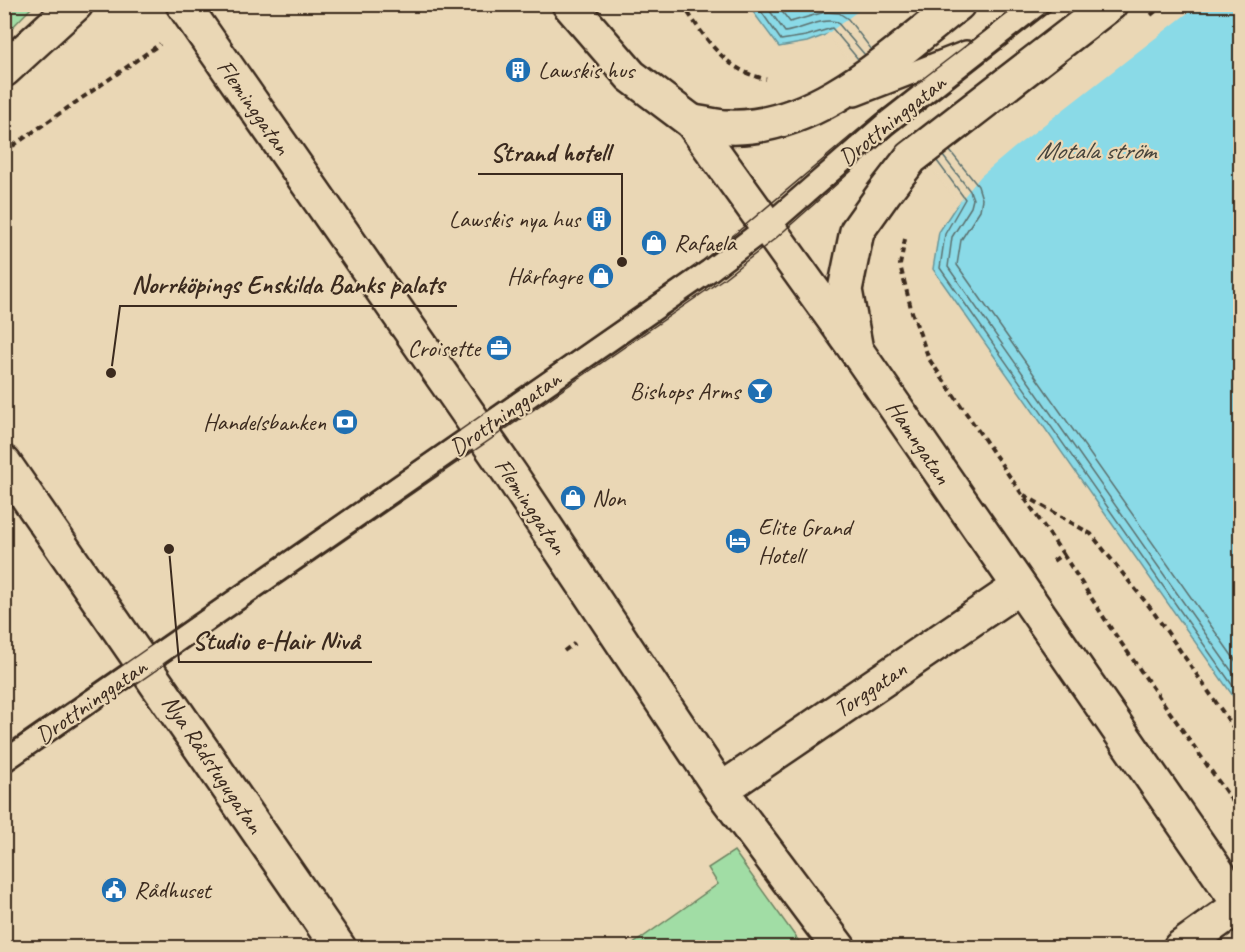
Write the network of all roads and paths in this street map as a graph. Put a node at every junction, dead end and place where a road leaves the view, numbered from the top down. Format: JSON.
{"nodes":[{"id":1,"x":76,"y":4,"type":"edge"},
{"id":2,"x":570,"y":4,"type":"edge"},
{"id":3,"x":682,"y":4,"type":"edge"},
{"id":4,"x":958,"y":4,"type":"edge"},
{"id":5,"x":1038,"y":4,"type":"edge"},
{"id":6,"x":1110,"y":4,"type":"edge"},
{"id":7,"x":189,"y":13,"type":"edge"},
{"id":8,"x":989,"y":43,"type":"junction"},
{"id":9,"x":4,"y":70,"type":"edge"},
{"id":10,"x":778,"y":77,"type":"dead end"},
{"id":11,"x":858,"y":89,"type":"junction"},
{"id":12,"x":692,"y":122,"type":"junction"},
{"id":13,"x":4,"y":153,"type":"edge"},
{"id":14,"x":768,"y":226,"type":"junction"},
{"id":15,"x":906,"y":228,"type":"dead end"},
{"id":16,"x":856,"y":350,"type":"junction"},
{"id":17,"x":479,"y":430,"type":"junction"},
{"id":18,"x":4,"y":463,"type":"edge"},
{"id":19,"x":1024,"y":494,"type":"junction"},
{"id":20,"x":1063,"y":554,"type":"junction"},
{"id":21,"x":1019,"y":587,"type":"junction"},
{"id":22,"x":148,"y":668,"type":"junction"},
{"id":23,"x":1240,"y":736,"type":"edge"},
{"id":24,"x":4,"y":761,"type":"edge"},
{"id":25,"x":721,"y":790,"type":"junction"},
{"id":26,"x":1240,"y":812,"type":"edge"},
{"id":27,"x":1240,"y":905,"type":"edge"},
{"id":28,"x":339,"y":948,"type":"edge"},
{"id":29,"x":839,"y":948,"type":"edge"},
{"id":30,"x":1180,"y":948,"type":"edge"}],
"edges":[{"from":1,"to":9,"type":"street"},
{"from":2,"to":12,"type":"street","name":"Hamngatan"},
{"from":3,"to":10,"type":"path"},
{"from":4,"to":11,"type":"street","name":"Drottninggatan"},
{"from":5,"to":8,"type":"lane","name":"Drottninggatan"},
{"from":6,"to":16,"type":"street","name":"Drottninggatan"},
{"from":7,"to":13,"type":"path"},
{"from":7,"to":17,"type":"street","name":"Fleminggatan"},
{"from":8,"to":11,"type":"lane","name":"Drottninggatan"},
{"from":8,"to":14,"type":"lane","name":"Drottninggatan"},
{"from":11,"to":12,"type":"street","name":"Drottninggatan"},
{"from":12,"to":14,"type":"street","name":"Hamngatan"},
{"from":14,"to":16,"type":"street","name":"Hamngatan"},
{"from":14,"to":17,"type":"lane","name":"Drottninggatan"},
{"from":15,"to":19,"type":"path"},
{"from":16,"to":21,"type":"street","name":"Hamngatan"},
{"from":17,"to":22,"type":"lane","name":"Drottninggatan"},
{"from":17,"to":25,"type":"street","name":"Fleminggatan"},
{"from":18,"to":22,"type":"street","name":"Nya Rådstugugatan"},
{"from":19,"to":20,"type":"path"},
{"from":19,"to":23,"type":"path"},
{"from":20,"to":21,"type":"path"},
{"from":20,"to":26,"type":"path"},
{"from":21,"to":25,"type":"street","name":"Torggatan"},
{"from":21,"to":27,"type":"street","name":"Hamngatan"},
{"from":22,"to":24,"type":"lane","name":"Drottninggatan"},
{"from":22,"to":28,"type":"street","name":"Nya Rådstugugatan"},
{"from":25,"to":29,"type":"street","name":"Fleminggatan"},
{"from":27,"to":30,"type":"street"}]}
